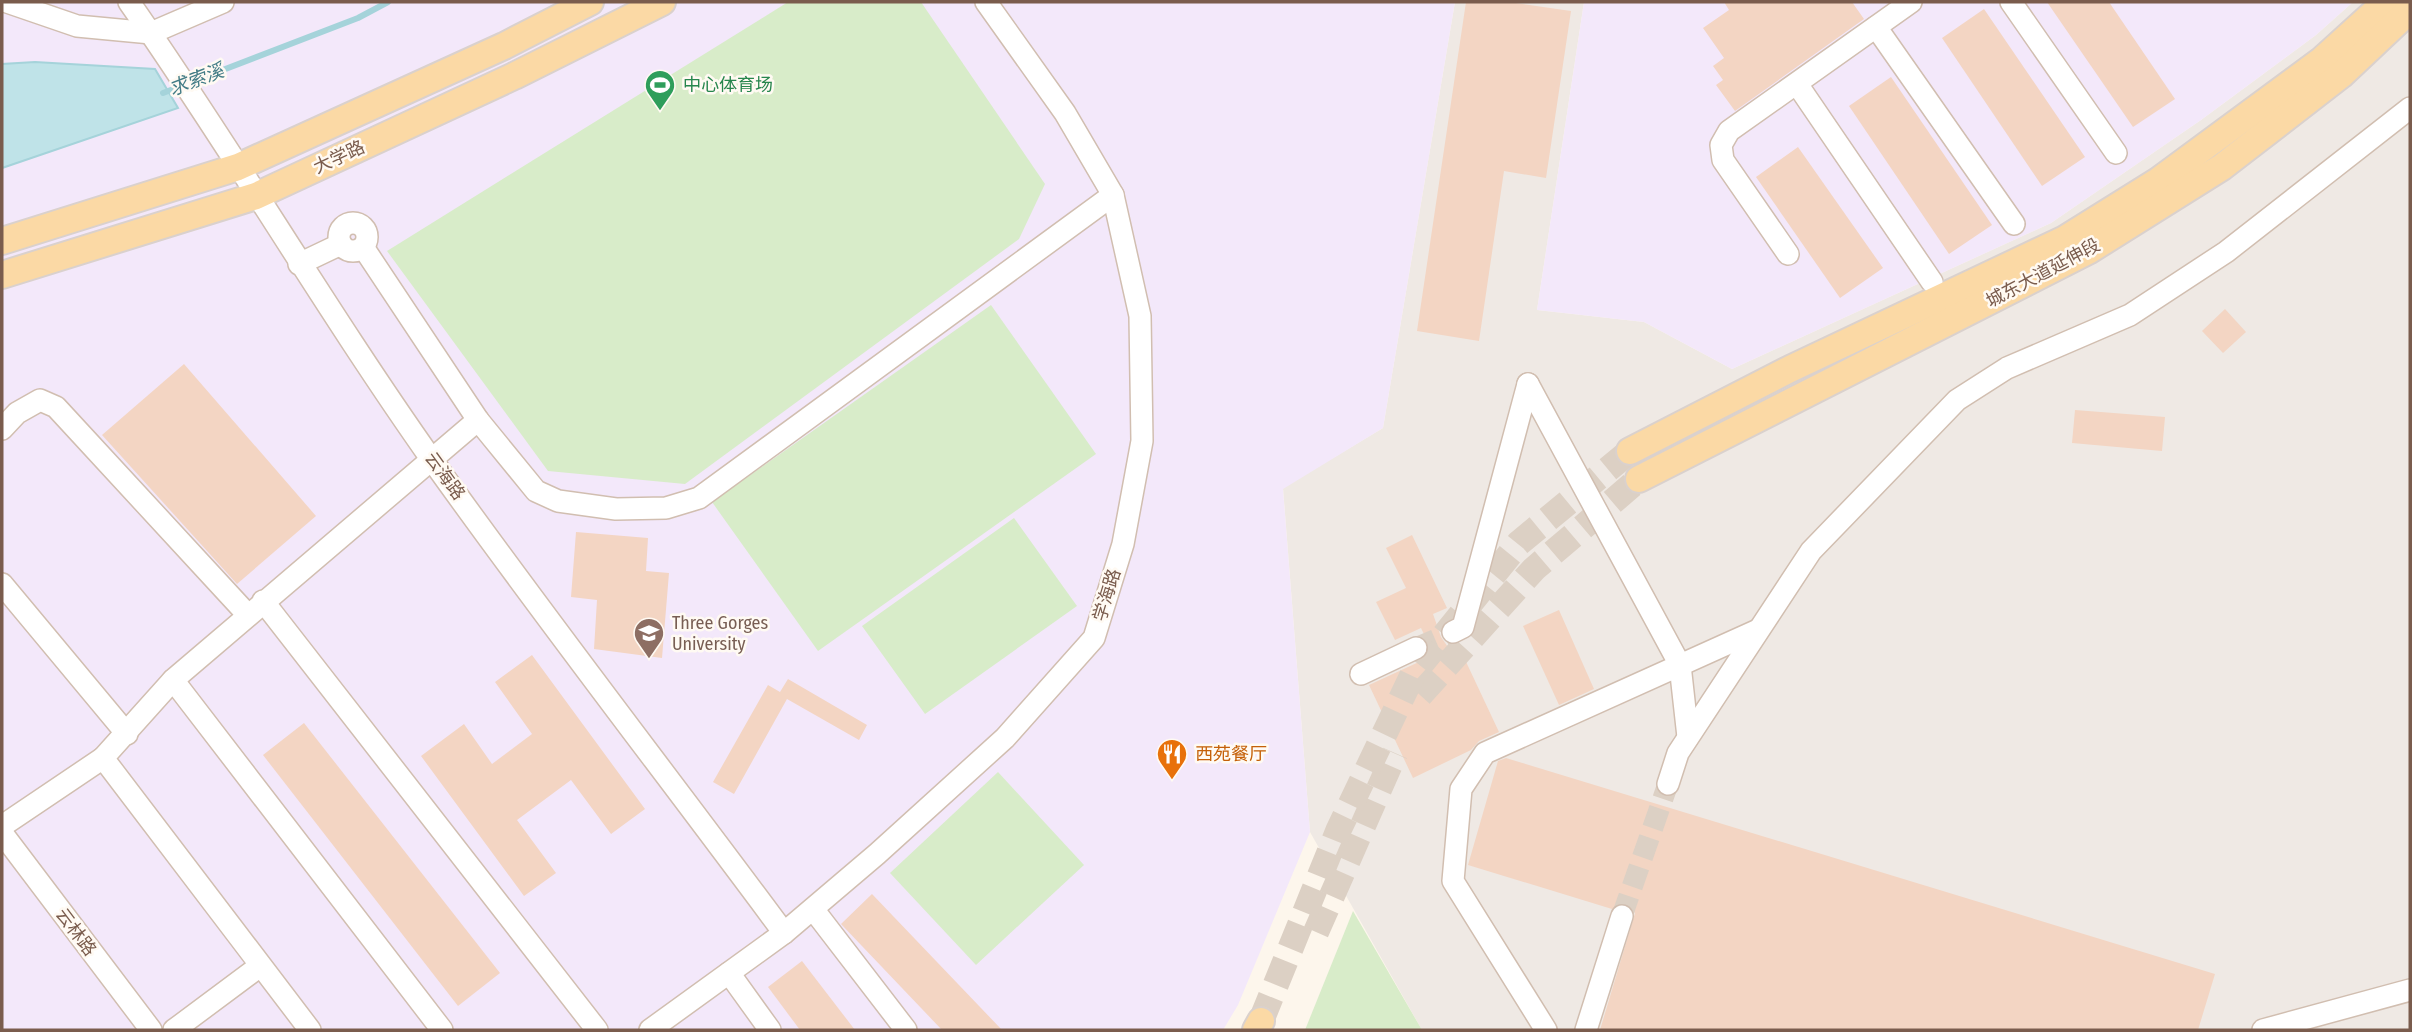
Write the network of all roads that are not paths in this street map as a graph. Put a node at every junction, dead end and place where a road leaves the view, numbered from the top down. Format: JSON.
{"nodes":[{"id":1,"x":8,"y":2,"type":"edge"},
{"id":2,"x":129,"y":2,"type":"edge"},
{"id":3,"x":223,"y":2,"type":"edge"},
{"id":4,"x":590,"y":2,"type":"edge"},
{"id":5,"x":662,"y":2,"type":"edge"},
{"id":6,"x":986,"y":2,"type":"edge"},
{"id":7,"x":1911,"y":2,"type":"edge"},
{"id":8,"x":2011,"y":2,"type":"edge"},
{"id":9,"x":2386,"y":2,"type":"edge"},
{"id":10,"x":2410,"y":10,"type":"edge"},
{"id":11,"x":1876,"y":27,"type":"junction"},
{"id":12,"x":151,"y":33,"type":"junction"},
{"id":13,"x":1797,"y":84,"type":"junction"},
{"id":14,"x":2410,"y":108,"type":"edge"},
{"id":15,"x":2116,"y":153,"type":"dead end"},
{"id":16,"x":238,"y":167,"type":"junction"},
{"id":17,"x":1112,"y":195,"type":"junction"},
{"id":18,"x":256,"y":196,"type":"junction"},
{"id":19,"x":2014,"y":225,"type":"dead end"},
{"id":20,"x":2,"y":241,"type":"edge"},
{"id":21,"x":1788,"y":254,"type":"dead end"},
{"id":22,"x":299,"y":264,"type":"junction"},
{"id":23,"x":2,"y":275,"type":"edge"},
{"id":24,"x":1932,"y":282,"type":"dead end"},
{"id":25,"x":478,"y":420,"type":"junction"},
{"id":26,"x":2,"y":429,"type":"edge"},
{"id":27,"x":1630,"y":451,"type":"tunnel mouth"},
{"id":28,"x":432,"y":460,"type":"junction"},
{"id":29,"x":1639,"y":479,"type":"tunnel mouth"},
{"id":30,"x":2,"y":584,"type":"edge"},
{"id":31,"x":255,"y":607,"type":"junction"},
{"id":32,"x":1759,"y":630,"type":"junction"},
{"id":33,"x":1453,"y":632,"type":"tunnel mouth"},
{"id":34,"x":1416,"y":648,"type":"tunnel mouth"},
{"id":35,"x":1680,"y":665,"type":"junction"},
{"id":36,"x":1361,"y":674,"type":"dead end"},
{"id":37,"x":173,"y":680,"type":"junction"},
{"id":38,"x":127,"y":734,"type":"junction"},
{"id":39,"x":1688,"y":737,"type":"junction"},
{"id":40,"x":103,"y":758,"type":"junction"},
{"id":41,"x":1668,"y":784,"type":"tunnel mouth"},
{"id":42,"x":2,"y":826,"type":"edge"},
{"id":43,"x":2,"y":833,"type":"edge"},
{"id":44,"x":813,"y":909,"type":"junction"},
{"id":45,"x":1622,"y":916,"type":"tunnel mouth"},
{"id":46,"x":784,"y":933,"type":"junction"},
{"id":47,"x":260,"y":965,"type":"junction"},
{"id":48,"x":729,"y":973,"type":"junction"},
{"id":49,"x":2410,"y":990,"type":"edge"},
{"id":50,"x":151,"y":1030,"type":"edge"},
{"id":51,"x":174,"y":1030,"type":"edge"},
{"id":52,"x":310,"y":1030,"type":"edge"},
{"id":53,"x":442,"y":1030,"type":"edge"},
{"id":54,"x":597,"y":1030,"type":"edge"},
{"id":55,"x":650,"y":1030,"type":"edge"},
{"id":56,"x":770,"y":1030,"type":"edge"},
{"id":57,"x":906,"y":1030,"type":"edge"},
{"id":58,"x":1546,"y":1030,"type":"edge"},
{"id":59,"x":1586,"y":1030,"type":"edge"},
{"id":60,"x":2263,"y":1030,"type":"edge"}],
"edges":[{"from":1,"to":12,"type":"street"},
{"from":2,"to":12,"type":"street","name":"云海路"},
{"from":3,"to":12,"type":"street"},
{"from":4,"to":16,"type":"main road","name":"大学路"},
{"from":5,"to":18,"type":"main road","name":"大学路"},
{"from":6,"to":17,"type":"street","name":"学海路"},
{"from":7,"to":11,"type":"street"},
{"from":8,"to":15,"type":"street"},
{"from":9,"to":27,"type":"main road","name":"城东大道延伸段"},
{"from":10,"to":29,"type":"main road","name":"城东大道延伸段"},
{"from":11,"to":13,"type":"street"},
{"from":11,"to":19,"type":"street"},
{"from":12,"to":16,"type":"street","name":"云海路"},
{"from":13,"to":21,"type":"street"},
{"from":13,"to":24,"type":"street"},
{"from":14,"to":32,"type":"street"},
{"from":16,"to":18,"type":"street","name":"云海路"},
{"from":16,"to":20,"type":"main road","name":"大学路"},
{"from":17,"to":25,"type":"street"},
{"from":17,"to":44,"type":"street","name":"学海路"},
{"from":18,"to":22,"type":"street","name":"云海路"},
{"from":18,"to":23,"type":"main road","name":"大学路"},
{"from":22,"to":25,"type":"street"},
{"from":22,"to":28,"type":"street","name":"云海路"},
{"from":25,"to":28,"type":"street"},
{"from":26,"to":31,"type":"street"},
{"from":28,"to":31,"type":"street"},
{"from":28,"to":46,"type":"street","name":"云海路"},
{"from":30,"to":38,"type":"street"},
{"from":31,"to":37,"type":"street"},
{"from":31,"to":54,"type":"street"},
{"from":32,"to":35,"type":"street"},
{"from":32,"to":39,"type":"street"},
{"from":33,"to":35,"type":"street"},
{"from":34,"to":36,"type":"street"},
{"from":35,"to":39,"type":"street"},
{"from":35,"to":58,"type":"street"},
{"from":37,"to":38,"type":"street"},
{"from":37,"to":53,"type":"street"},
{"from":38,"to":40,"type":"street"},
{"from":39,"to":41,"type":"street"},
{"from":40,"to":42,"type":"street"},
{"from":40,"to":47,"type":"street"},
{"from":43,"to":50,"type":"street","name":"云林路"},
{"from":44,"to":46,"type":"street","name":"学海路"},
{"from":44,"to":57,"type":"street"},
{"from":45,"to":59,"type":"street"},
{"from":46,"to":48,"type":"street","name":"学海路"},
{"from":47,"to":51,"type":"street"},
{"from":47,"to":52,"type":"street"},
{"from":48,"to":55,"type":"street","name":"学海路"},
{"from":48,"to":56,"type":"street"},
{"from":49,"to":60,"type":"street"}]}
